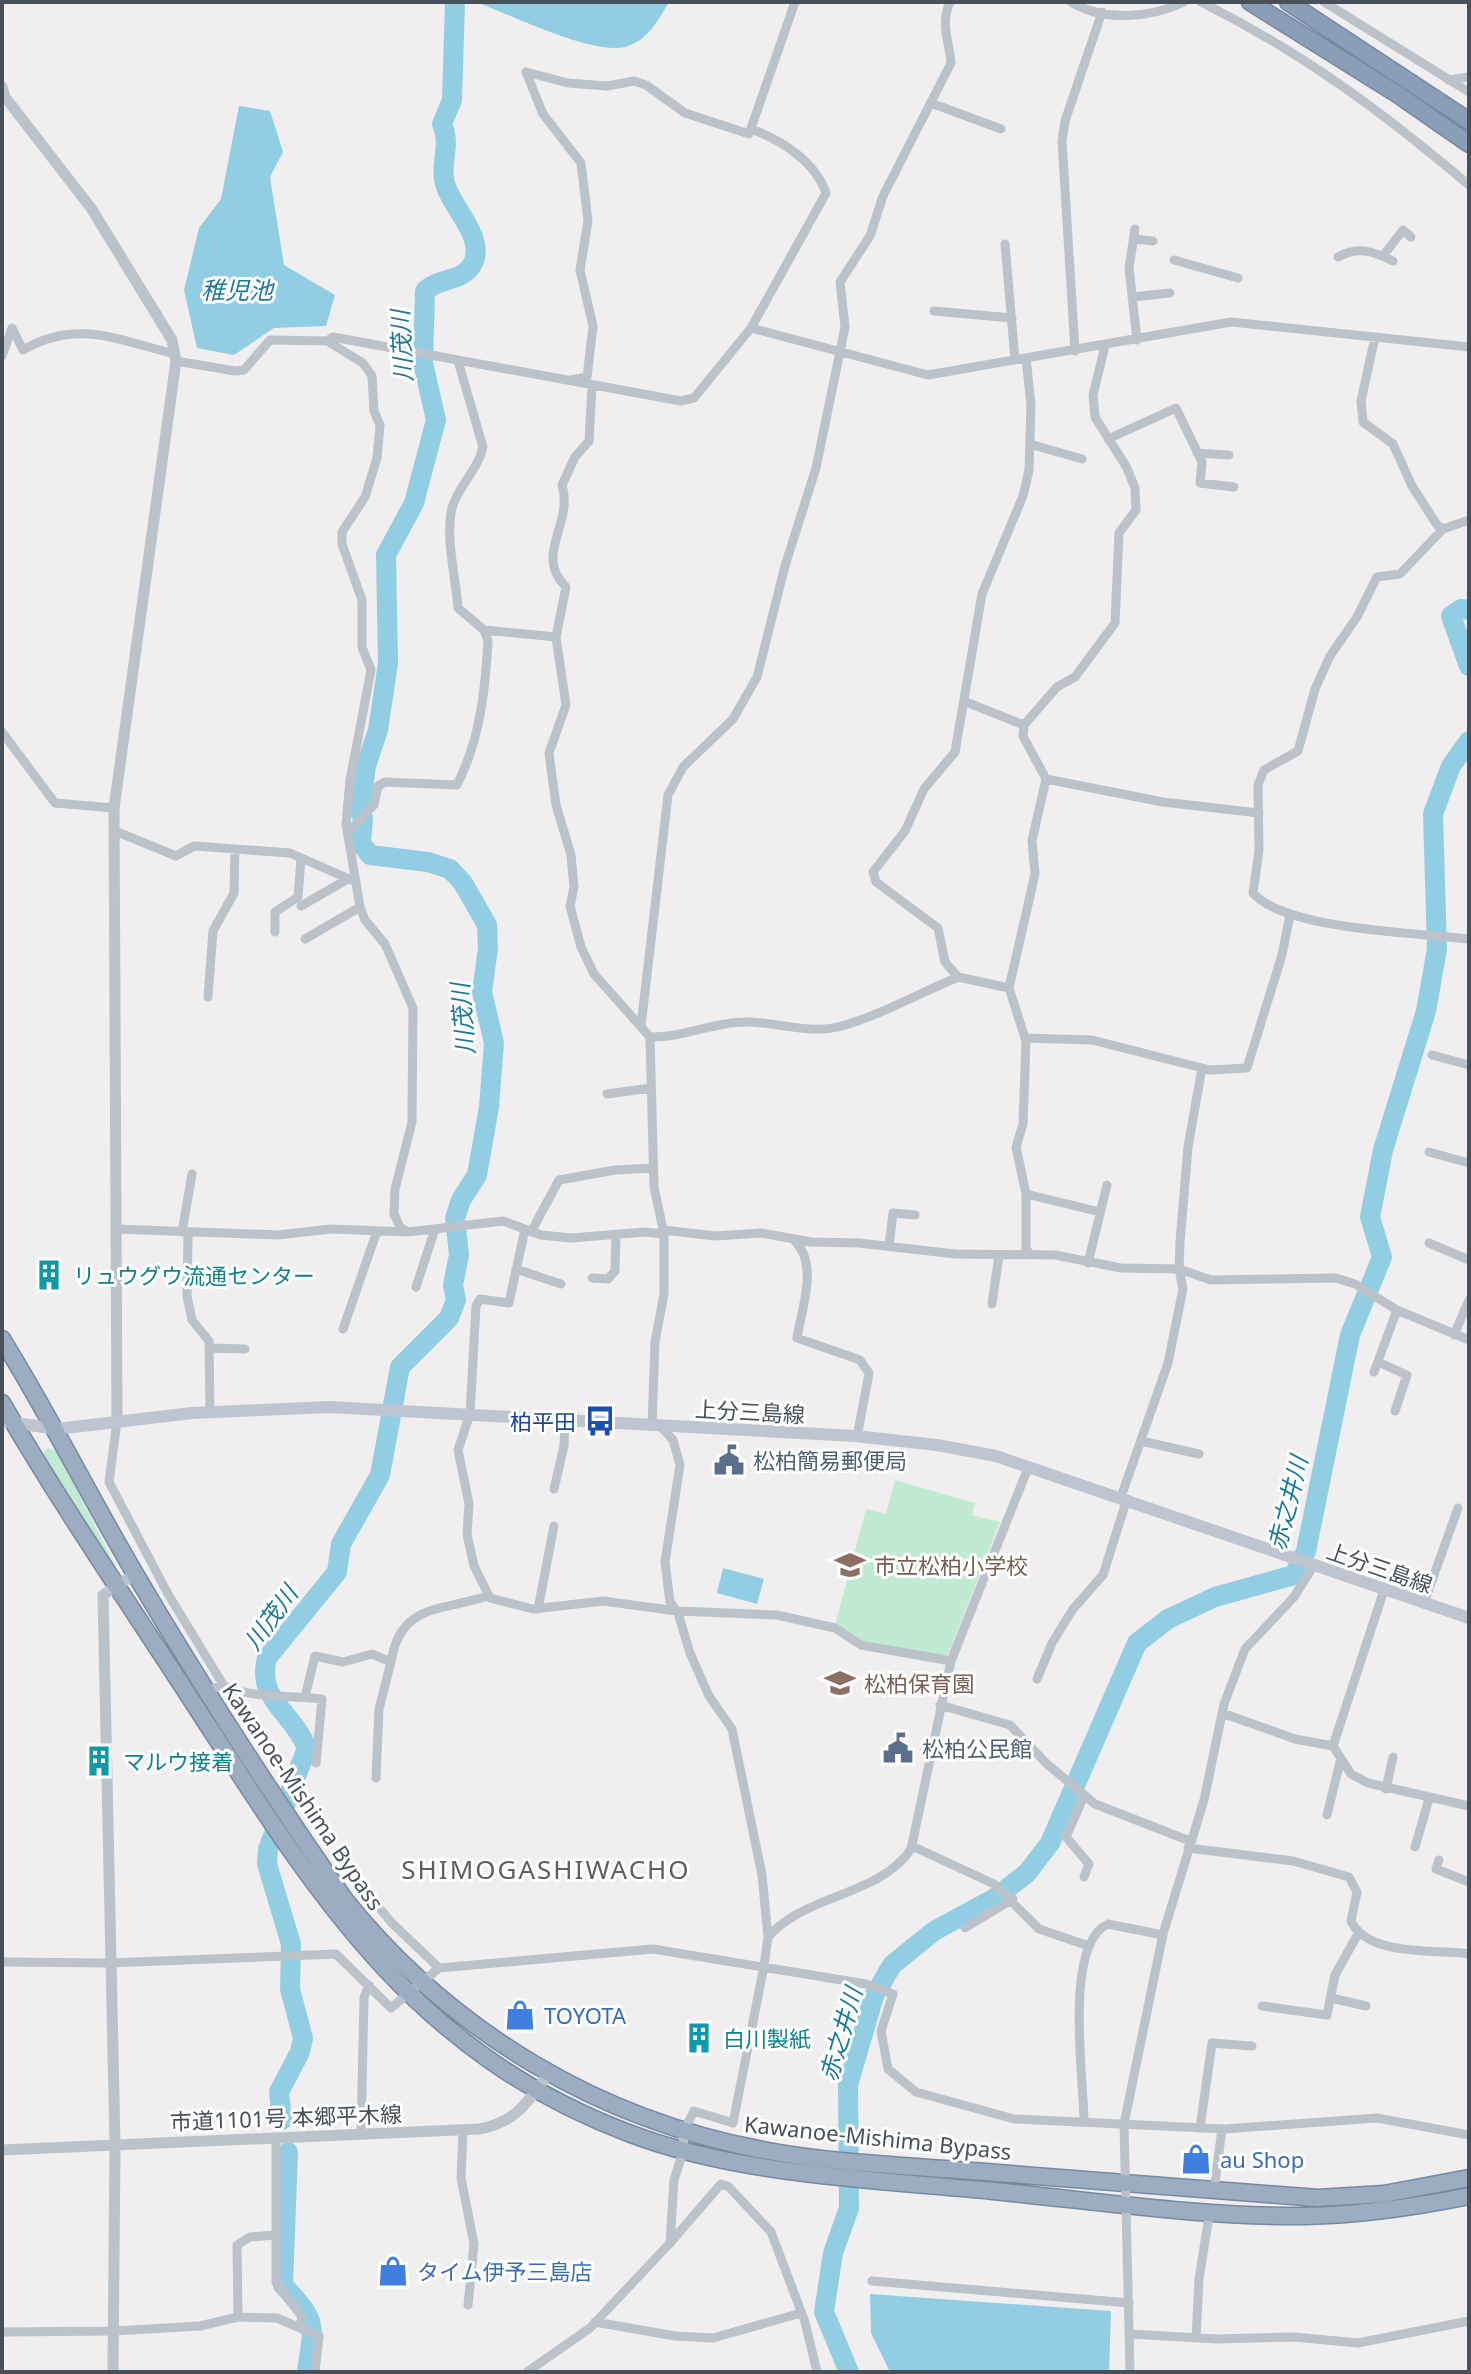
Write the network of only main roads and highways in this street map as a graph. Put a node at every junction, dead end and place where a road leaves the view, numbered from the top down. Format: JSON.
{"nodes":[{"id":1,"x":1250,"y":2,"type":"edge"},
{"id":2,"x":1288,"y":2,"type":"edge"},
{"id":3,"x":1469,"y":121,"type":"edge"},
{"id":4,"x":1469,"y":144,"type":"edge"},
{"id":5,"x":2,"y":1339,"type":"edge"},
{"id":6,"x":2,"y":1403,"type":"edge"},
{"id":7,"x":7,"y":1421,"type":"edge"},
{"id":8,"x":57,"y":1429,"type":"junction"},
{"id":9,"x":1469,"y":1618,"type":"edge"},
{"id":10,"x":684,"y":2140,"type":"junction"},
{"id":11,"x":880,"y":2172,"type":"junction"},
{"id":12,"x":1469,"y":2178,"type":"edge"},
{"id":13,"x":1469,"y":2196,"type":"edge"}],
"edges":[{"from":1,"to":4,"type":"highway"},
{"from":2,"to":3,"type":"highway"},
{"from":5,"to":8,"type":"highway","name":"Kawanoe-Mishima Bypass"},
{"from":6,"to":7,"type":"highway","name":"Kawanoe-Mishima Bypass"},
{"from":7,"to":8,"type":"main road","name":"上分三島線"},
{"from":7,"to":10,"type":"highway","name":"Kawanoe-Mishima Bypass"},
{"from":8,"to":9,"type":"main road","name":"上分三島線"},
{"from":8,"to":10,"type":"highway","name":"Kawanoe-Mishima Bypass"},
{"from":10,"to":11,"type":"highway","name":"Kawanoe-Mishima Bypass"},
{"from":11,"to":12,"type":"highway","name":"Kawanoe-Mishima Bypass"},
{"from":11,"to":13,"type":"highway","name":"Kawanoe-Mishima Bypass"}]}
